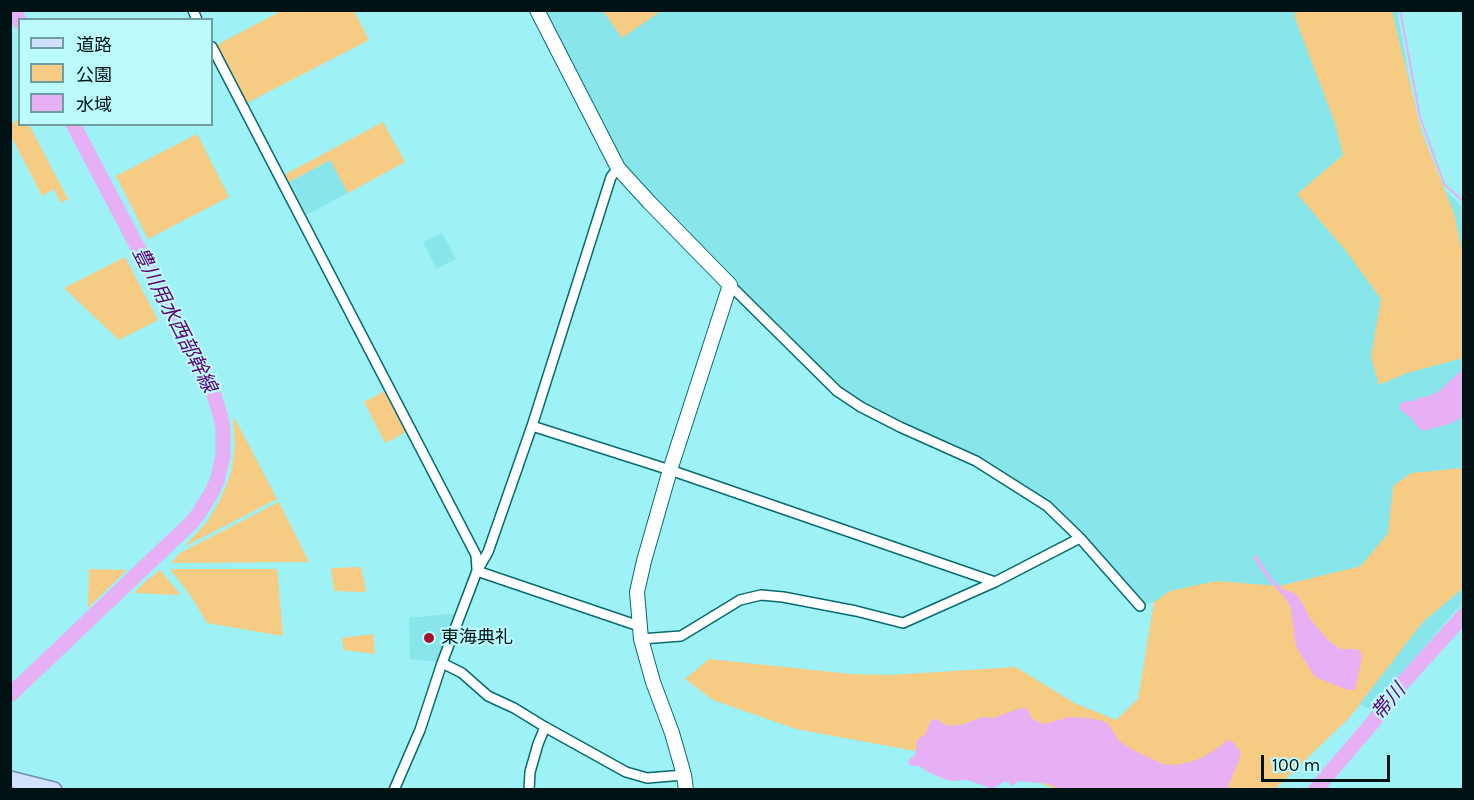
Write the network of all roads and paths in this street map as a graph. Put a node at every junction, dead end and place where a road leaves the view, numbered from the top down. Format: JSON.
{"nodes":[{"id":1,"x":537,"y":10,"type":"edge"},
{"id":2,"x":213,"y":49,"type":"edge"},
{"id":3,"x":618,"y":168,"type":"junction"},
{"id":4,"x":730,"y":285,"type":"junction"},
{"id":5,"x":532,"y":426,"type":"junction"},
{"id":6,"x":670,"y":470,"type":"junction"},
{"id":7,"x":1080,"y":538,"type":"junction"},
{"id":8,"x":477,"y":572,"type":"junction"},
{"id":9,"x":995,"y":582,"type":"junction"},
{"id":10,"x":1140,"y":606,"type":"dead end"},
{"id":11,"x":640,"y":632,"type":"junction"},
{"id":12,"x":442,"y":663,"type":"junction"},
{"id":13,"x":545,"y":727,"type":"junction"},
{"id":14,"x":684,"y":775,"type":"junction"},
{"id":15,"x":12,"y":781,"type":"edge"},
{"id":16,"x":54,"y":789,"type":"edge"},
{"id":17,"x":394,"y":789,"type":"edge"},
{"id":18,"x":529,"y":789,"type":"edge"},
{"id":19,"x":686,"y":789,"type":"edge"}],
"edges":[{"from":1,"to":3,"type":"street"},
{"from":2,"to":8,"type":"street"},
{"from":3,"to":4,"type":"street"},
{"from":3,"to":5,"type":"street"},
{"from":4,"to":6,"type":"street"},
{"from":4,"to":7,"type":"street"},
{"from":5,"to":6,"type":"street"},
{"from":5,"to":8,"type":"street"},
{"from":6,"to":9,"type":"street"},
{"from":6,"to":11,"type":"street"},
{"from":7,"to":9,"type":"street"},
{"from":7,"to":10,"type":"street"},
{"from":8,"to":11,"type":"street"},
{"from":8,"to":12,"type":"street"},
{"from":9,"to":11,"type":"street"},
{"from":11,"to":14,"type":"street"},
{"from":12,"to":13,"type":"street"},
{"from":12,"to":17,"type":"street"},
{"from":13,"to":14,"type":"street"},
{"from":13,"to":18,"type":"street"},
{"from":14,"to":19,"type":"street"},
{"from":15,"to":16,"type":"main road"}]}
